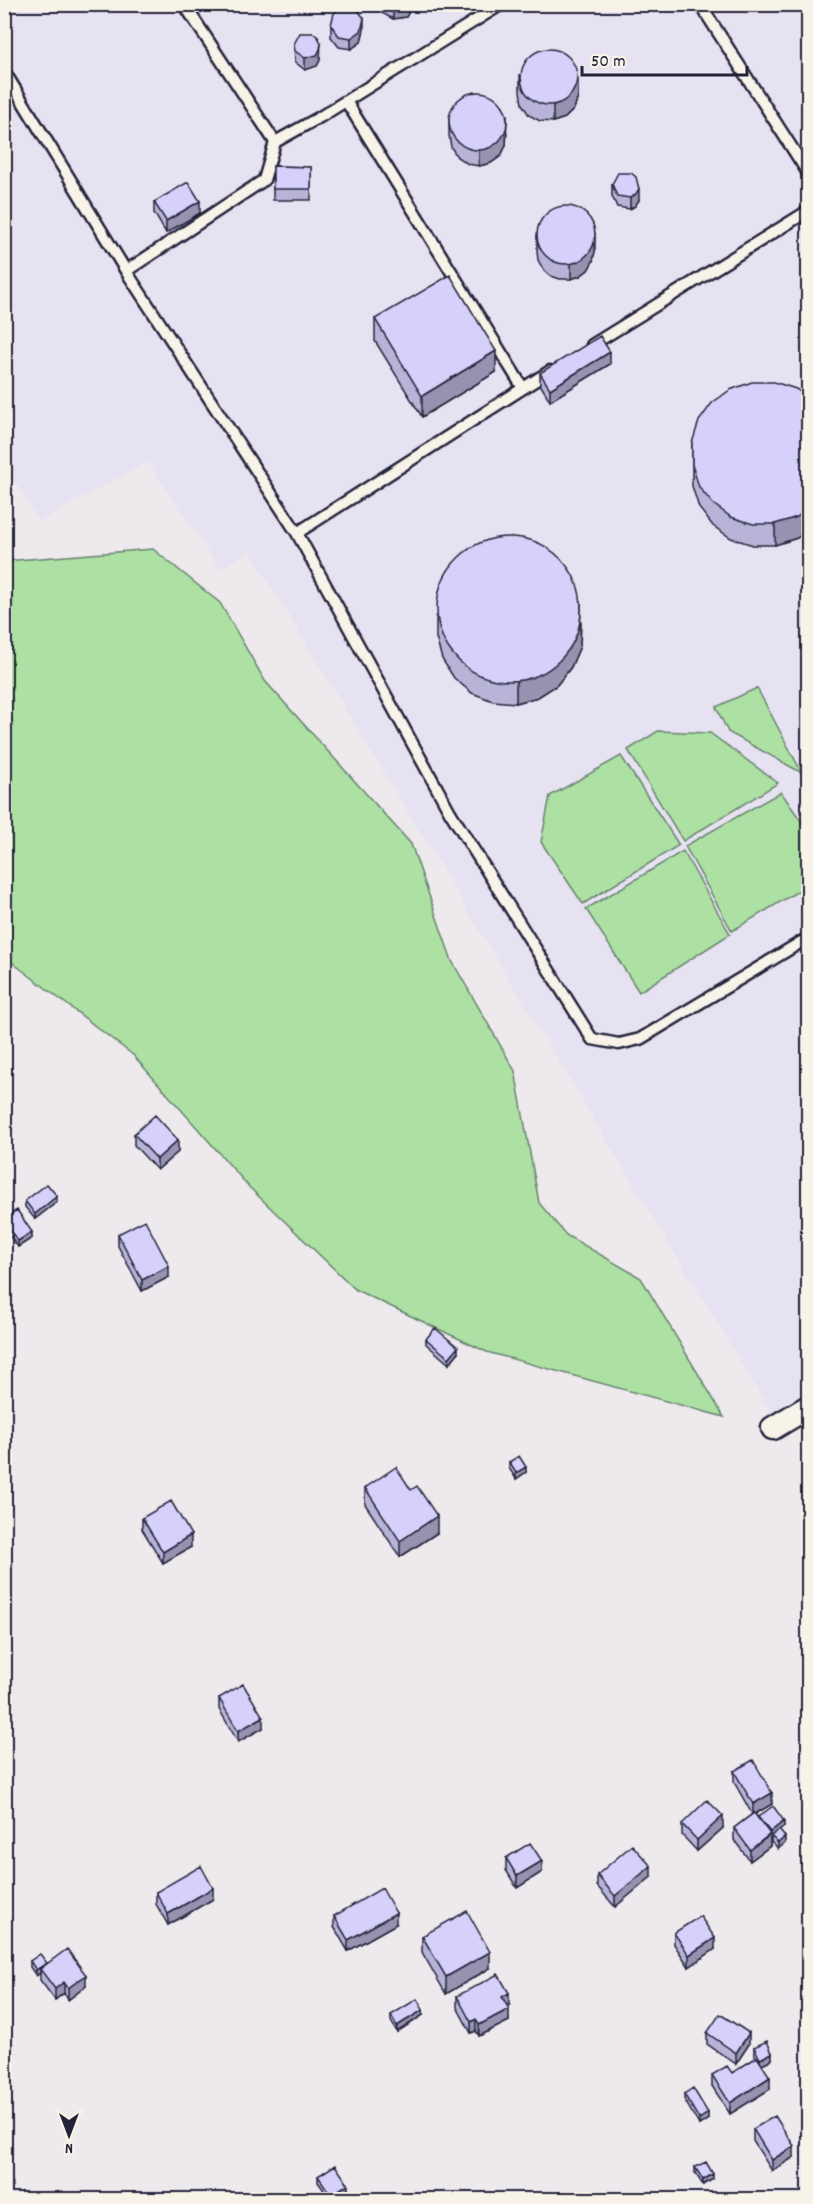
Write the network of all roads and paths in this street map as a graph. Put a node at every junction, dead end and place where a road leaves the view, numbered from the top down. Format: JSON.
{"nodes":[{"id":1,"x":184,"y":4,"type":"edge"},
{"id":2,"x":502,"y":4,"type":"edge"},
{"id":3,"x":700,"y":4,"type":"edge"},
{"id":4,"x":4,"y":71,"type":"edge"},
{"id":5,"x":346,"y":101,"type":"junction"},
{"id":6,"x":275,"y":142,"type":"junction"},
{"id":7,"x":808,"y":172,"type":"edge"},
{"id":8,"x":808,"y":211,"type":"edge"},
{"id":9,"x":126,"y":272,"type":"junction"},
{"id":10,"x":582,"y":351,"type":"edge"},
{"id":11,"x":562,"y":363,"type":"edge"},
{"id":12,"x":523,"y":388,"type":"junction"},
{"id":13,"x":297,"y":533,"type":"junction"},
{"id":14,"x":808,"y":938,"type":"edge"},
{"id":15,"x":808,"y":1407,"type":"edge"},
{"id":16,"x":773,"y":1428,"type":"dead end"}],
"edges":[{"from":1,"to":6,"type":"lane"},
{"from":2,"to":5,"type":"lane"},
{"from":3,"to":7,"type":"lane"},
{"from":4,"to":9,"type":"lane"},
{"from":5,"to":6,"type":"lane"},
{"from":5,"to":12,"type":"lane"},
{"from":6,"to":9,"type":"lane"},
{"from":8,"to":10,"type":"lane"},
{"from":9,"to":13,"type":"lane"},
{"from":11,"to":12,"type":"lane"},
{"from":12,"to":13,"type":"lane"},
{"from":13,"to":14,"type":"lane"},
{"from":15,"to":16,"type":"street"}]}
